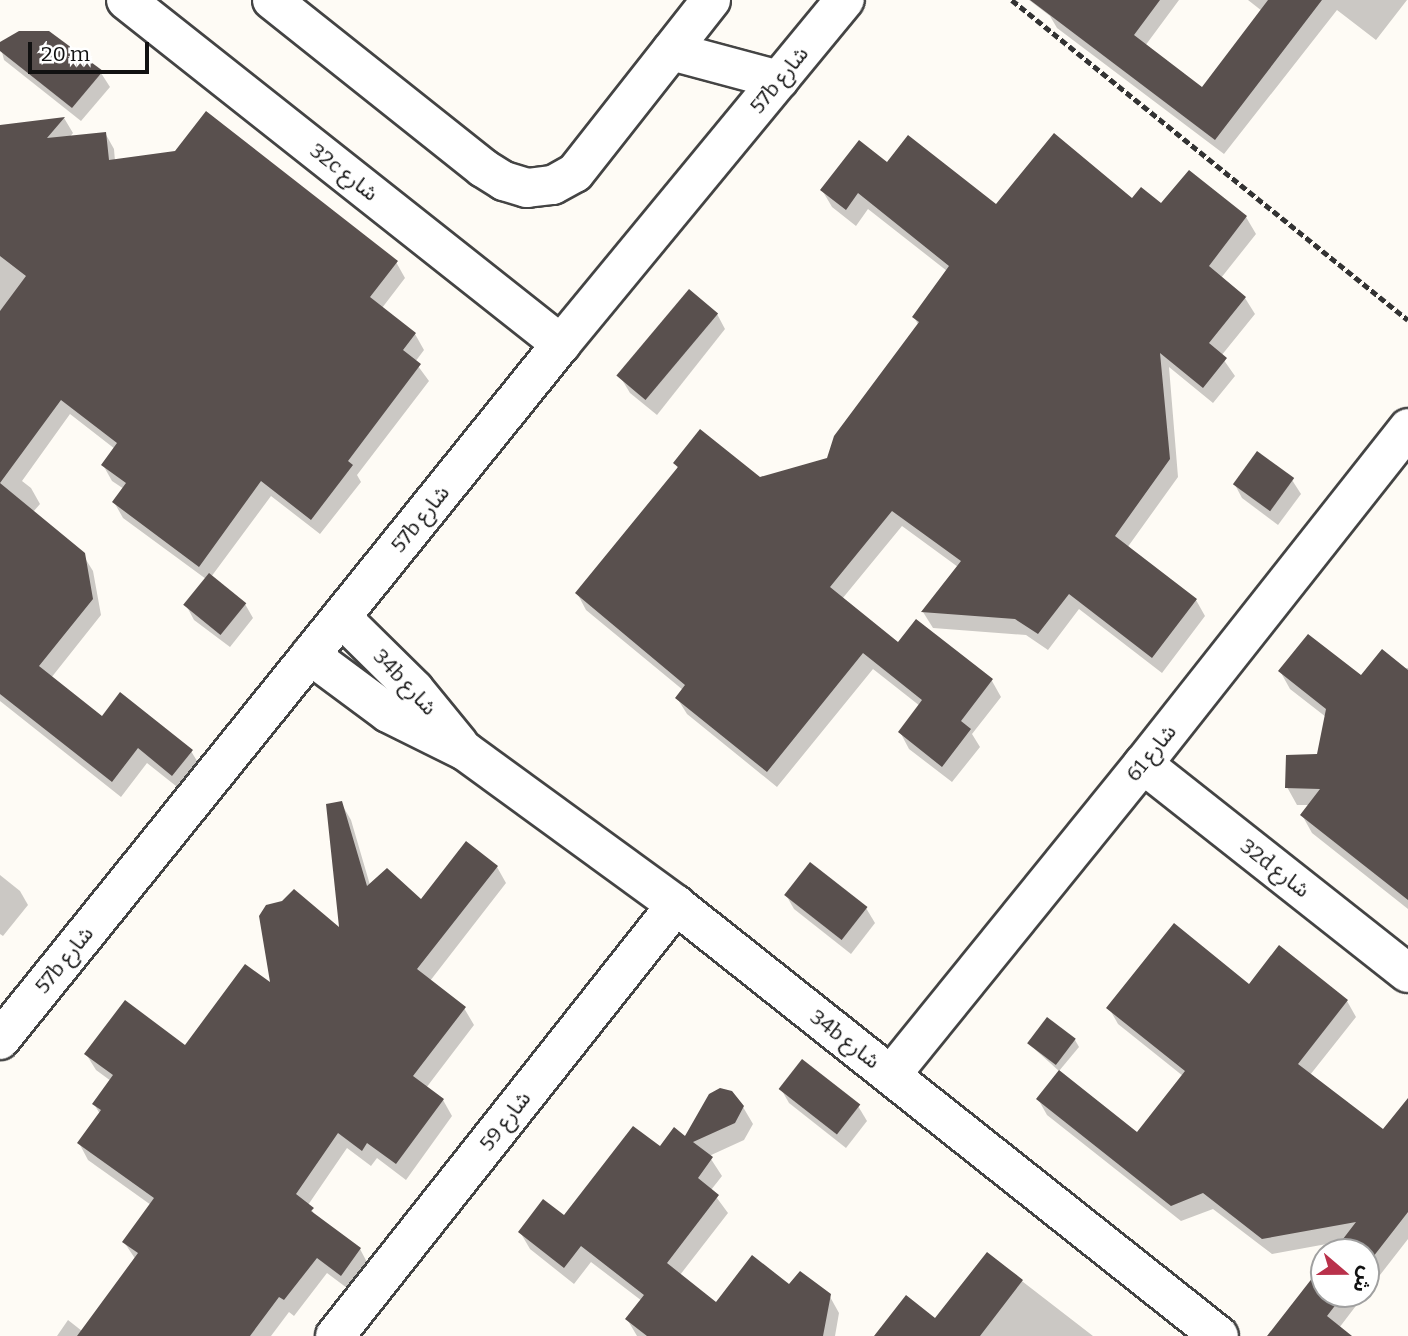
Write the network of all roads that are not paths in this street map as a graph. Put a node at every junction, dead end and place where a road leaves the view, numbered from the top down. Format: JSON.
{"nodes":[{"id":1,"x":126,"y":0,"type":"edge"},
{"id":2,"x":272,"y":0,"type":"edge"},
{"id":3,"x":711,"y":0,"type":"edge"},
{"id":4,"x":845,"y":0,"type":"edge"},
{"id":5,"x":671,"y":51,"type":"junction"},
{"id":6,"x":779,"y":80,"type":"junction"},
{"id":7,"x":561,"y":344,"type":"junction"},
{"id":8,"x":1408,"y":428,"type":"edge"},
{"id":9,"x":341,"y":617,"type":"junction"},
{"id":10,"x":310,"y":655,"type":"junction"},
{"id":11,"x":465,"y":751,"type":"junction"},
{"id":12,"x":1143,"y":764,"type":"junction"},
{"id":13,"x":676,"y":905,"type":"junction"},
{"id":14,"x":1408,"y":973,"type":"edge"},
{"id":15,"x":0,"y":1040,"type":"edge"},
{"id":16,"x":891,"y":1075,"type":"junction"},
{"id":17,"x":335,"y":1336,"type":"edge"},
{"id":18,"x":1219,"y":1336,"type":"edge"}],
"edges":[{"from":1,"to":7,"type":"street","name":"32c شارع"},
{"from":2,"to":5,"type":"street"},
{"from":3,"to":5,"type":"street"},
{"from":4,"to":6,"type":"street","name":"57b شارع"},
{"from":5,"to":6,"type":"street"},
{"from":6,"to":7,"type":"street","name":"57b شارع"},
{"from":7,"to":9,"type":"street","name":"57b شارع"},
{"from":8,"to":12,"type":"street","name":"شارع 61"},
{"from":9,"to":10,"type":"street","name":"57b شارع"},
{"from":9,"to":11,"type":"street","name":"34b شارع"},
{"from":10,"to":11,"type":"street","name":"34b شارع"},
{"from":10,"to":15,"type":"street","name":"57b شارع"},
{"from":11,"to":13,"type":"street","name":"34b شارع"},
{"from":12,"to":14,"type":"street","name":"32d شارع"},
{"from":12,"to":16,"type":"street","name":"شارع 61"},
{"from":13,"to":16,"type":"street","name":"34b شارع"},
{"from":13,"to":17,"type":"street","name":"شارع 59"},
{"from":16,"to":18,"type":"street","name":"34b شارع"}]}
